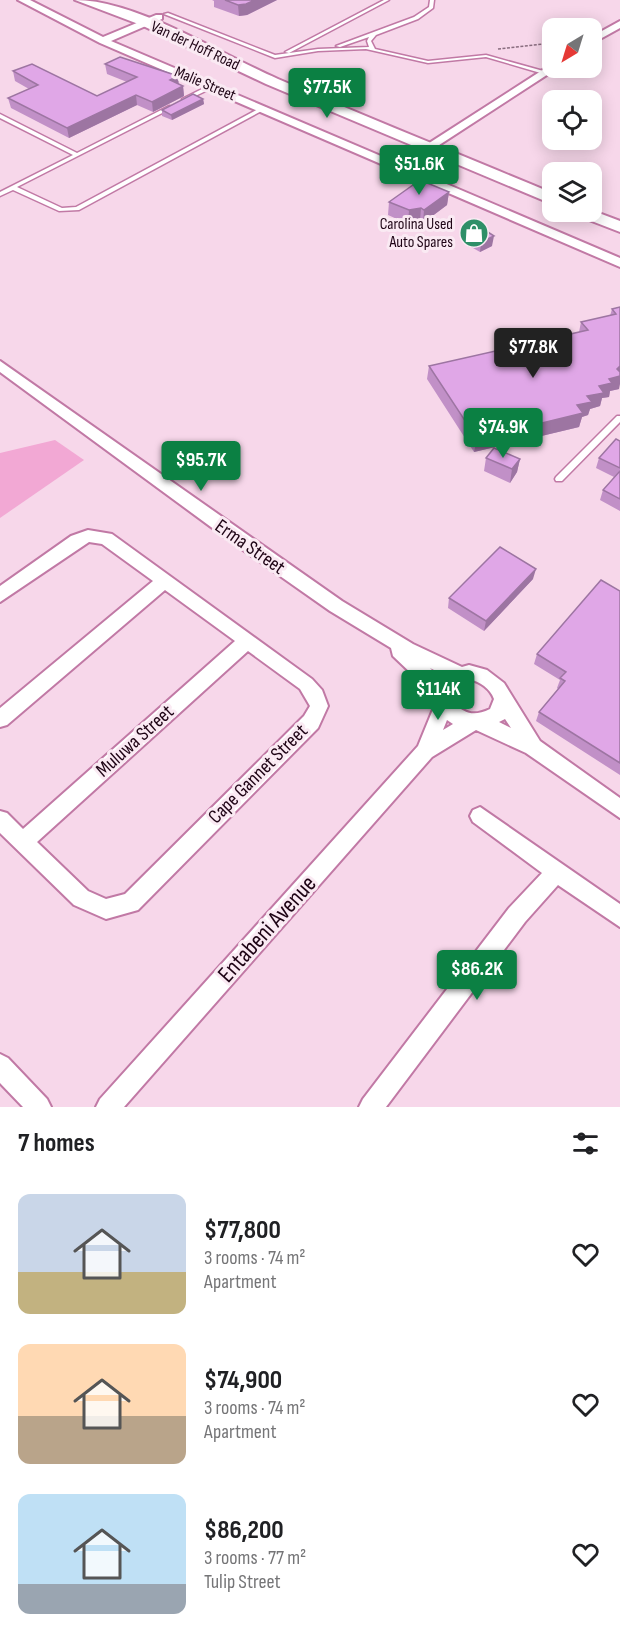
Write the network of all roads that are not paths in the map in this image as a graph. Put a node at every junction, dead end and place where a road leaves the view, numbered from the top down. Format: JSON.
{"nodes":[{"id":1,"x":23,"y":0,"type":"edge"},
{"id":2,"x":81,"y":0,"type":"edge"},
{"id":3,"x":109,"y":0,"type":"edge"},
{"id":4,"x":387,"y":0,"type":"edge"},
{"id":5,"x":432,"y":0,"type":"edge"},
{"id":6,"x":157,"y":18,"type":"junction"},
{"id":7,"x":620,"y":24,"type":"edge"},
{"id":8,"x":374,"y":34,"type":"junction"},
{"id":9,"x":602,"y":35,"type":"edge"},
{"id":10,"x":103,"y":41,"type":"junction"},
{"id":11,"x":326,"y":49,"type":"junction"},
{"id":12,"x":373,"y":50,"type":"junction"},
{"id":13,"x":279,"y":57,"type":"junction"},
{"id":14,"x":542,"y":69,"type":"edge"},
{"id":15,"x":542,"y":74,"type":"edge"},
{"id":16,"x":212,"y":86,"type":"junction"},
{"id":17,"x":264,"y":108,"type":"junction"},
{"id":18,"x":0,"y":116,"type":"edge"},
{"id":19,"x":429,"y":147,"type":"junction"},
{"id":20,"x":77,"y":155,"type":"junction"},
{"id":21,"x":14,"y":188,"type":"junction"},
{"id":22,"x":0,"y":194,"type":"edge"},
{"id":23,"x":542,"y":195,"type":"edge"},
{"id":24,"x":602,"y":220,"type":"edge"},
{"id":25,"x":620,"y":227,"type":"edge"},
{"id":26,"x":620,"y":263,"type":"edge"},
{"id":27,"x":0,"y":365,"type":"edge"},
{"id":28,"x":620,"y":418,"type":"edge"},
{"id":29,"x":559,"y":479,"type":"dead end"},
{"id":30,"x":166,"y":580,"type":"junction"},
{"id":31,"x":2,"y":591,"type":"edge"},
{"id":32,"x":247,"y":640,"type":"junction"},
{"id":33,"x":387,"y":640,"type":"junction"},
{"id":34,"x":460,"y":674,"type":"junction"},
{"id":35,"x":443,"y":697,"type":"junction"},
{"id":36,"x":503,"y":699,"type":"junction"},
{"id":37,"x":0,"y":719,"type":"edge"},
{"id":38,"x":477,"y":723,"type":"junction"},
{"id":39,"x":534,"y":747,"type":"junction"},
{"id":40,"x":425,"y":751,"type":"junction"},
{"id":41,"x":620,"y":809,"type":"edge"},
{"id":42,"x":480,"y":816,"type":"dead end"},
{"id":43,"x":0,"y":820,"type":"edge"},
{"id":44,"x":23,"y":842,"type":"junction"},
{"id":45,"x":556,"y":872,"type":"junction"},
{"id":46,"x":620,"y":917,"type":"edge"},
{"id":47,"x":2,"y":1073,"type":"edge"},
{"id":48,"x":39,"y":1107,"type":"edge"},
{"id":49,"x":108,"y":1107,"type":"edge"},
{"id":50,"x":371,"y":1107,"type":"edge"}],
"edges":[{"from":1,"to":10,"type":"street","name":"Malie Street"},
{"from":2,"to":6,"type":"main road","name":"Van der Hoff Road"},
{"from":3,"to":6,"type":"main road","name":"Van der Hoff Road"},
{"from":4,"to":13,"type":"lane"},
{"from":5,"to":8,"type":"lane"},
{"from":6,"to":10,"type":"street"},
{"from":6,"to":13,"type":"lane"},
{"from":6,"to":19,"type":"main road","name":"Van der Hoff Road"},
{"from":7,"to":9,"type":"street"},
{"from":8,"to":11,"type":"lane"},
{"from":8,"to":12,"type":"lane"},
{"from":10,"to":16,"type":"street","name":"Malie Street"},
{"from":11,"to":12,"type":"lane"},
{"from":11,"to":13,"type":"lane"},
{"from":12,"to":14,"type":"lane"},
{"from":15,"to":19,"type":"street"},
{"from":16,"to":17,"type":"street","name":"Malie Street"},
{"from":16,"to":20,"type":"lane"},
{"from":17,"to":21,"type":"lane"},
{"from":17,"to":26,"type":"street","name":"Malie Street"},
{"from":18,"to":20,"type":"lane"},
{"from":19,"to":23,"type":"main road","name":"Van der Hoff Road"},
{"from":20,"to":21,"type":"lane"},
{"from":21,"to":22,"type":"lane"},
{"from":24,"to":25,"type":"main road"},
{"from":27,"to":33,"type":"street","name":"Erma Street"},
{"from":28,"to":29,"type":"lane"},
{"from":30,"to":31,"type":"street","name":"Cape Gannet Street"},
{"from":30,"to":32,"type":"street","name":"Cape Gannet Street"},
{"from":30,"to":37,"type":"street"},
{"from":32,"to":44,"type":"street","name":"Muluwa Street"},
{"from":32,"to":44,"type":"street","name":"Cape Gannet Street"},
{"from":33,"to":34,"type":"street","name":"Erma Street"},
{"from":33,"to":35,"type":"street","name":"Erma Street"},
{"from":34,"to":35,"type":"street"},
{"from":34,"to":36,"type":"street"},
{"from":35,"to":38,"type":"street"},
{"from":35,"to":40,"type":"street","name":"Entabeni Avenue"},
{"from":36,"to":38,"type":"street"},
{"from":36,"to":39,"type":"street"},
{"from":38,"to":39,"type":"street"},
{"from":38,"to":40,"type":"street","name":"Entabeni Avenue"},
{"from":39,"to":41,"type":"street"},
{"from":40,"to":49,"type":"street","name":"Entabeni Avenue"},
{"from":42,"to":45,"type":"street"},
{"from":43,"to":44,"type":"street","name":"Cape Gannet Street"},
{"from":45,"to":46,"type":"street"},
{"from":45,"to":50,"type":"street"},
{"from":47,"to":48,"type":"street"}]}
